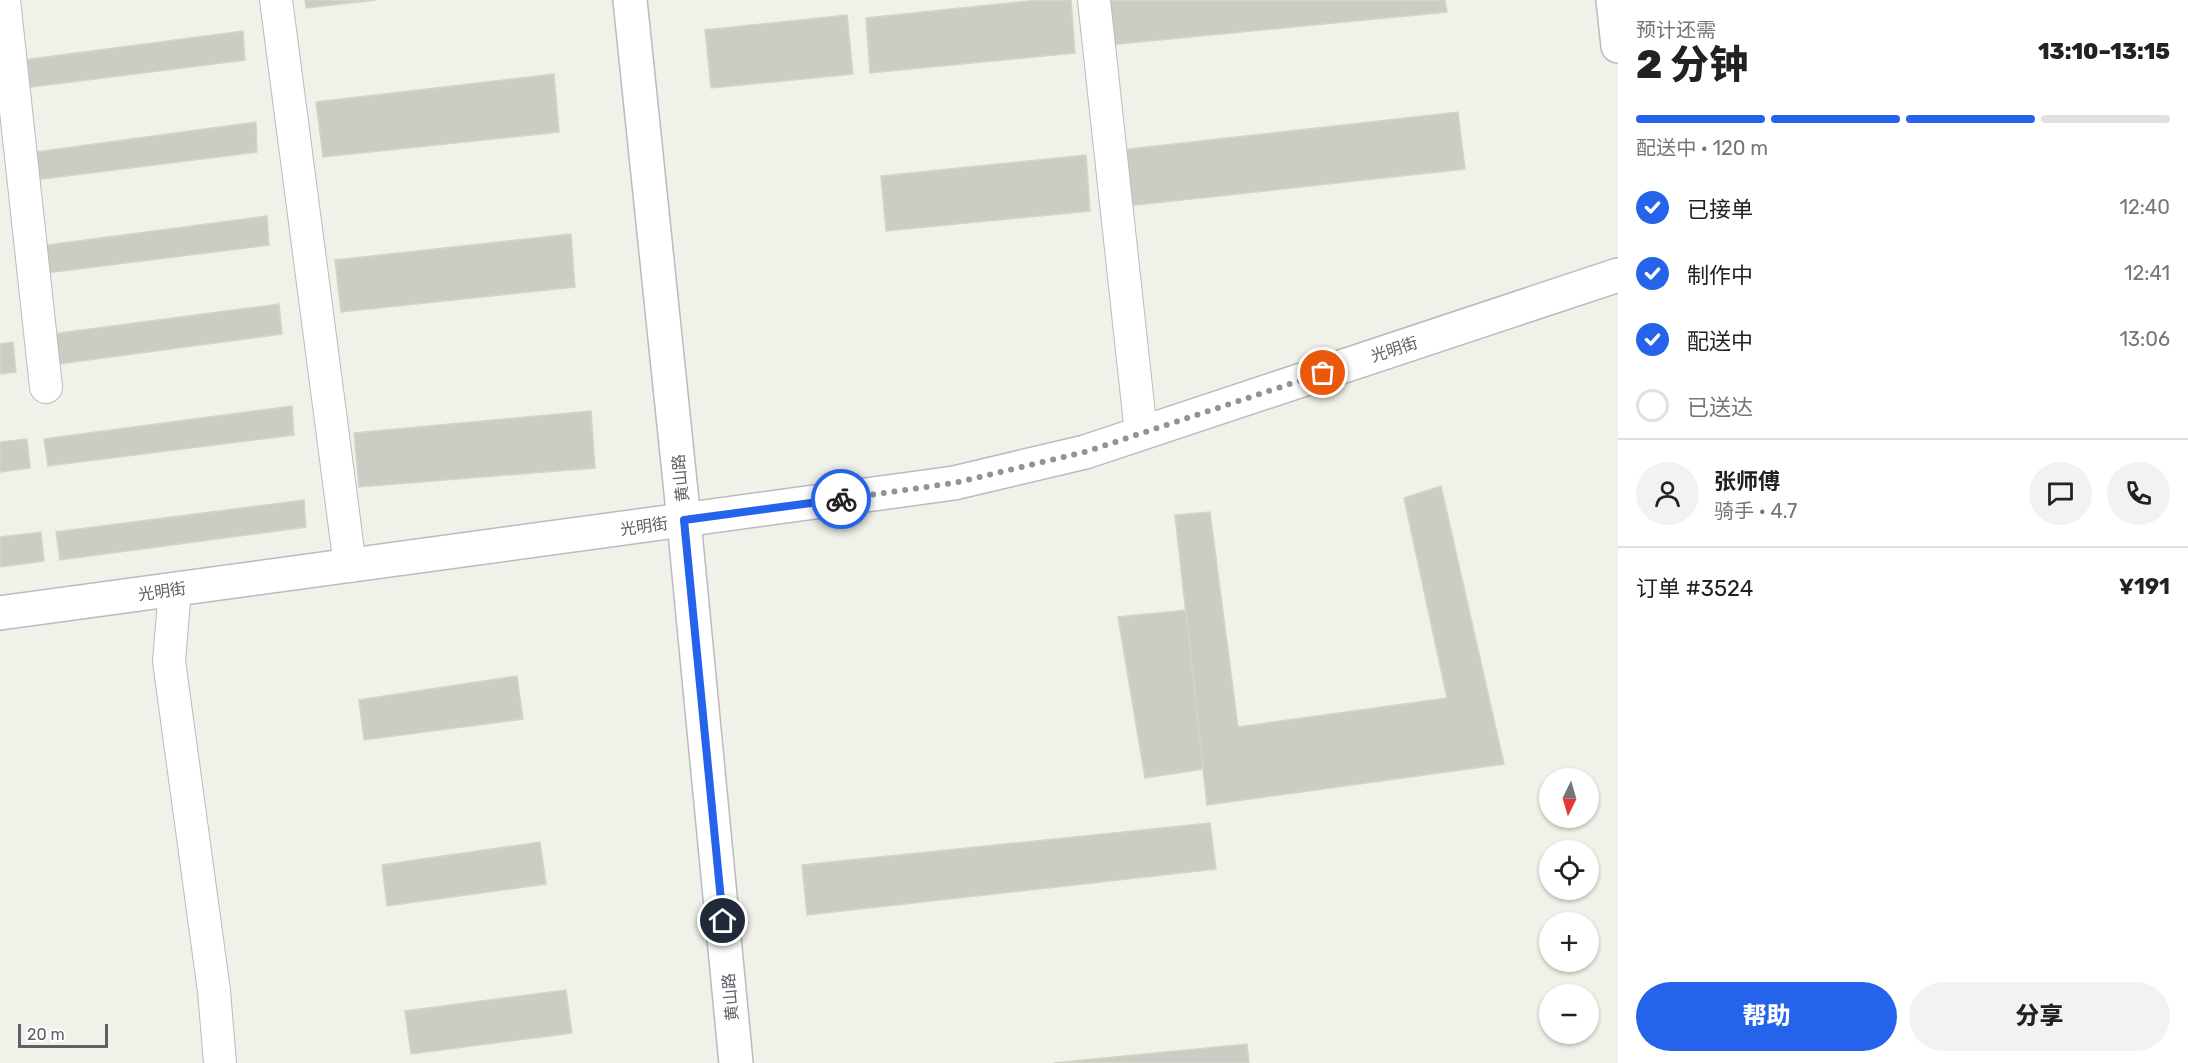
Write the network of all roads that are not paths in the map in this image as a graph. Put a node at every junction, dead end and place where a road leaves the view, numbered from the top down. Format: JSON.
{"nodes":[{"id":1,"x":4,"y":0,"type":"edge"},
{"id":2,"x":276,"y":0,"type":"edge"},
{"id":3,"x":630,"y":0,"type":"edge"},
{"id":4,"x":1094,"y":0,"type":"edge"},
{"id":5,"x":1613,"y":0,"type":"edge"},
{"id":6,"x":1618,"y":46,"type":"edge"},
{"id":7,"x":1618,"y":274,"type":"edge"},
{"id":8,"x":46,"y":387,"type":"dead end"},
{"id":9,"x":1141,"y":433,"type":"junction"},
{"id":10,"x":684,"y":520,"type":"junction"},
{"id":11,"x":350,"y":566,"type":"junction"},
{"id":12,"x":175,"y":590,"type":"junction"},
{"id":13,"x":0,"y":613,"type":"edge"},
{"id":14,"x":220,"y":1063,"type":"edge"},
{"id":15,"x":736,"y":1063,"type":"edge"}],
"edges":[{"from":1,"to":8,"type":"street"},
{"from":2,"to":11,"type":"street"},
{"from":3,"to":10,"type":"street","name":"黄山路"},
{"from":4,"to":9,"type":"street"},
{"from":5,"to":6,"type":"street"},
{"from":7,"to":9,"type":"street","name":"光明街"},
{"from":9,"to":10,"type":"street","name":"光明街"},
{"from":10,"to":11,"type":"street","name":"光明街"},
{"from":10,"to":15,"type":"street","name":"黄山路"},
{"from":11,"to":12,"type":"street","name":"光明街"},
{"from":12,"to":13,"type":"street","name":"光明街"},
{"from":12,"to":14,"type":"street"}]}
